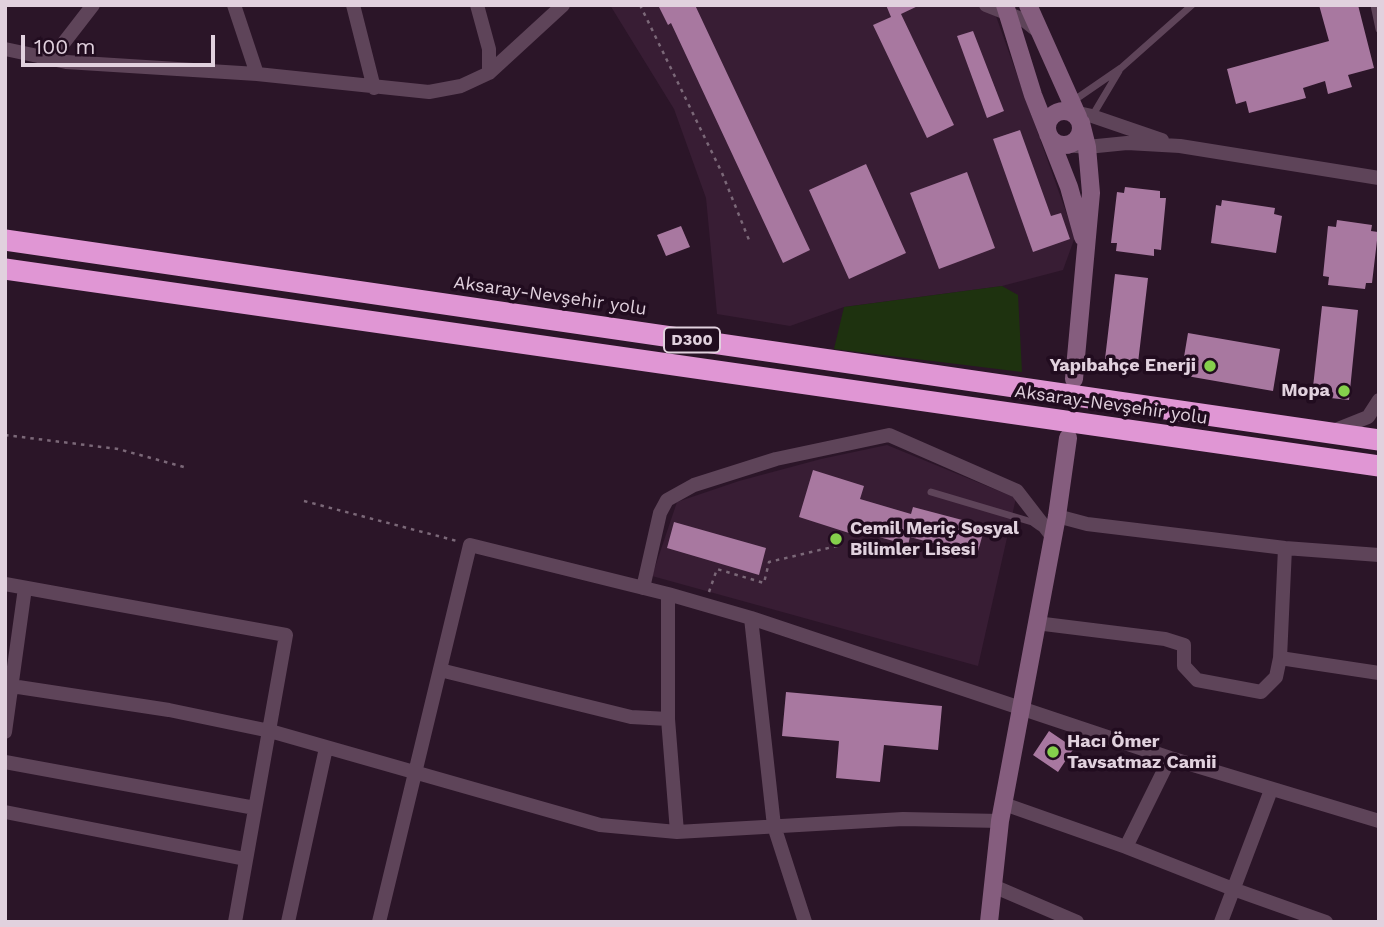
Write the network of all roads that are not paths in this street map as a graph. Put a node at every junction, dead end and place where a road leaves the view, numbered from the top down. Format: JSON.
{"nodes":[{"id":1,"x":93,"y":5,"type":"edge"},
{"id":2,"x":234,"y":5,"type":"edge"},
{"id":3,"x":353,"y":5,"type":"edge"},
{"id":4,"x":477,"y":5,"type":"edge"},
{"id":5,"x":563,"y":5,"type":"edge"},
{"id":6,"x":986,"y":5,"type":"edge"},
{"id":7,"x":1028,"y":5,"type":"edge"},
{"id":8,"x":1192,"y":5,"type":"edge"},
{"id":9,"x":1374,"y":5,"type":"edge"},
{"id":10,"x":1007,"y":9,"type":"edge"},
{"id":11,"x":1379,"y":29,"type":"edge"},
{"id":12,"x":1039,"y":32,"type":"junction"},
{"id":13,"x":5,"y":49,"type":"edge"},
{"id":14,"x":52,"y":58,"type":"junction"},
{"id":15,"x":1121,"y":68,"type":"junction"},
{"id":16,"x":489,"y":73,"type":"junction"},
{"id":17,"x":257,"y":74,"type":"junction"},
{"id":18,"x":374,"y":88,"type":"junction"},
{"id":19,"x":1077,"y":123,"type":"junction"},
{"id":20,"x":1048,"y":133,"type":"junction"},
{"id":21,"x":1180,"y":146,"type":"junction"},
{"id":22,"x":1379,"y":178,"type":"edge"},
{"id":23,"x":5,"y":240,"type":"edge"},
{"id":24,"x":1085,"y":245,"type":"junction"},
{"id":25,"x":5,"y":269,"type":"edge"},
{"id":26,"x":1074,"y":379,"type":"dead end"},
{"id":27,"x":1379,"y":400,"type":"edge"},
{"id":28,"x":1329,"y":432,"type":"junction"},
{"id":29,"x":1068,"y":438,"type":"dead end"},
{"id":30,"x":1379,"y":440,"type":"edge"},
{"id":31,"x":1379,"y":468,"type":"edge"},
{"id":32,"x":931,"y":492,"type":"dead end"},
{"id":33,"x":1057,"y":516,"type":"junction"},
{"id":34,"x":1051,"y":535,"type":"junction"},
{"id":35,"x":1285,"y":548,"type":"junction"},
{"id":36,"x":1379,"y":555,"type":"edge"},
{"id":37,"x":5,"y":584,"type":"edge"},
{"id":38,"x":25,"y":588,"type":"junction"},
{"id":39,"x":643,"y":588,"type":"junction"},
{"id":40,"x":668,"y":594,"type":"junction"},
{"id":41,"x":751,"y":618,"type":"junction"},
{"id":42,"x":1036,"y":623,"type":"junction"},
{"id":43,"x":1280,"y":658,"type":"junction"},
{"id":44,"x":440,"y":670,"type":"junction"},
{"id":45,"x":1379,"y":673,"type":"edge"},
{"id":46,"x":8,"y":686,"type":"edge"},
{"id":47,"x":1020,"y":706,"type":"junction"},
{"id":48,"x":668,"y":719,"type":"junction"},
{"id":49,"x":270,"y":731,"type":"junction"},
{"id":50,"x":5,"y":732,"type":"edge"},
{"id":51,"x":327,"y":748,"type":"junction"},
{"id":52,"x":1170,"y":758,"type":"junction"},
{"id":53,"x":5,"y":762,"type":"edge"},
{"id":54,"x":414,"y":772,"type":"junction"},
{"id":55,"x":1271,"y":790,"type":"junction"},
{"id":56,"x":255,"y":808,"type":"junction"},
{"id":57,"x":5,"y":812,"type":"edge"},
{"id":58,"x":1002,"y":813,"type":"junction"},
{"id":59,"x":1379,"y":821,"type":"edge"},
{"id":60,"x":774,"y":826,"type":"junction"},
{"id":61,"x":677,"y":832,"type":"junction"},
{"id":62,"x":1126,"y":847,"type":"junction"},
{"id":63,"x":245,"y":859,"type":"junction"},
{"id":64,"x":993,"y":886,"type":"junction"},
{"id":65,"x":1233,"y":889,"type":"junction"},
{"id":66,"x":235,"y":922,"type":"edge"},
{"id":67,"x":288,"y":922,"type":"edge"},
{"id":68,"x":379,"y":922,"type":"edge"},
{"id":69,"x":805,"y":922,"type":"edge"},
{"id":70,"x":987,"y":922,"type":"edge"},
{"id":71,"x":1077,"y":922,"type":"edge"},
{"id":72,"x":1221,"y":922,"type":"edge"},
{"id":73,"x":1326,"y":922,"type":"edge"}],
"edges":[{"from":1,"to":14,"type":"street"},
{"from":2,"to":17,"type":"street"},
{"from":3,"to":18,"type":"street"},
{"from":4,"to":16,"type":"street"},
{"from":5,"to":16,"type":"street"},
{"from":6,"to":10,"type":"street"},
{"from":7,"to":12,"type":"street"},
{"from":8,"to":15,"type":"lane"},
{"from":9,"to":11,"type":"lane"},
{"from":10,"to":12,"type":"street"},
{"from":10,"to":20,"type":"street"},
{"from":12,"to":19,"type":"street"},
{"from":13,"to":14,"type":"street"},
{"from":14,"to":17,"type":"street"},
{"from":15,"to":19,"type":"lane"},
{"from":15,"to":19,"type":"lane"},
{"from":16,"to":18,"type":"street"},
{"from":17,"to":18,"type":"street"},
{"from":19,"to":20,"type":"street"},
{"from":19,"to":21,"type":"street"},
{"from":19,"to":21,"type":"street"},
{"from":19,"to":24,"type":"street"},
{"from":20,"to":24,"type":"street"},
{"from":21,"to":22,"type":"street"},
{"from":23,"to":28,"type":"highway","name":"Aksaray-Nevşehir yolu","number":"D300"},
{"from":24,"to":26,"type":"street"},
{"from":25,"to":31,"type":"highway","name":"Aksaray-Nevşehir yolu","number":"D300"},
{"from":27,"to":28,"type":"street"},
{"from":28,"to":30,"type":"highway","name":"Aksaray-Nevşehir yolu","number":"D300"},
{"from":29,"to":33,"type":"street"},
{"from":32,"to":34,"type":"lane"},
{"from":33,"to":34,"type":"street"},
{"from":33,"to":35,"type":"street"},
{"from":34,"to":39,"type":"street"},
{"from":34,"to":42,"type":"street"},
{"from":35,"to":36,"type":"street"},
{"from":35,"to":43,"type":"street"},
{"from":37,"to":38,"type":"street"},
{"from":38,"to":46,"type":"street"},
{"from":38,"to":49,"type":"street"},
{"from":39,"to":40,"type":"street"},
{"from":39,"to":44,"type":"street"},
{"from":40,"to":41,"type":"street"},
{"from":40,"to":48,"type":"street"},
{"from":41,"to":47,"type":"street"},
{"from":41,"to":60,"type":"street"},
{"from":42,"to":43,"type":"street"},
{"from":42,"to":47,"type":"street"},
{"from":43,"to":45,"type":"street"},
{"from":44,"to":48,"type":"street"},
{"from":44,"to":54,"type":"street"},
{"from":46,"to":49,"type":"street"},
{"from":46,"to":50,"type":"street"},
{"from":47,"to":52,"type":"street"},
{"from":47,"to":58,"type":"street"},
{"from":48,"to":61,"type":"street"},
{"from":49,"to":51,"type":"street"},
{"from":49,"to":56,"type":"street"},
{"from":51,"to":54,"type":"street"},
{"from":51,"to":67,"type":"street"},
{"from":52,"to":55,"type":"street"},
{"from":52,"to":62,"type":"street"},
{"from":53,"to":56,"type":"street"},
{"from":54,"to":61,"type":"street"},
{"from":54,"to":68,"type":"street"},
{"from":55,"to":59,"type":"street"},
{"from":55,"to":65,"type":"street"},
{"from":56,"to":63,"type":"street"},
{"from":57,"to":63,"type":"street"},
{"from":58,"to":60,"type":"street"},
{"from":58,"to":62,"type":"street"},
{"from":58,"to":64,"type":"street"},
{"from":60,"to":61,"type":"street"},
{"from":60,"to":69,"type":"street"},
{"from":62,"to":65,"type":"street"},
{"from":63,"to":66,"type":"street"},
{"from":64,"to":70,"type":"street"},
{"from":64,"to":71,"type":"street"},
{"from":65,"to":72,"type":"street"},
{"from":65,"to":73,"type":"street"}]}
